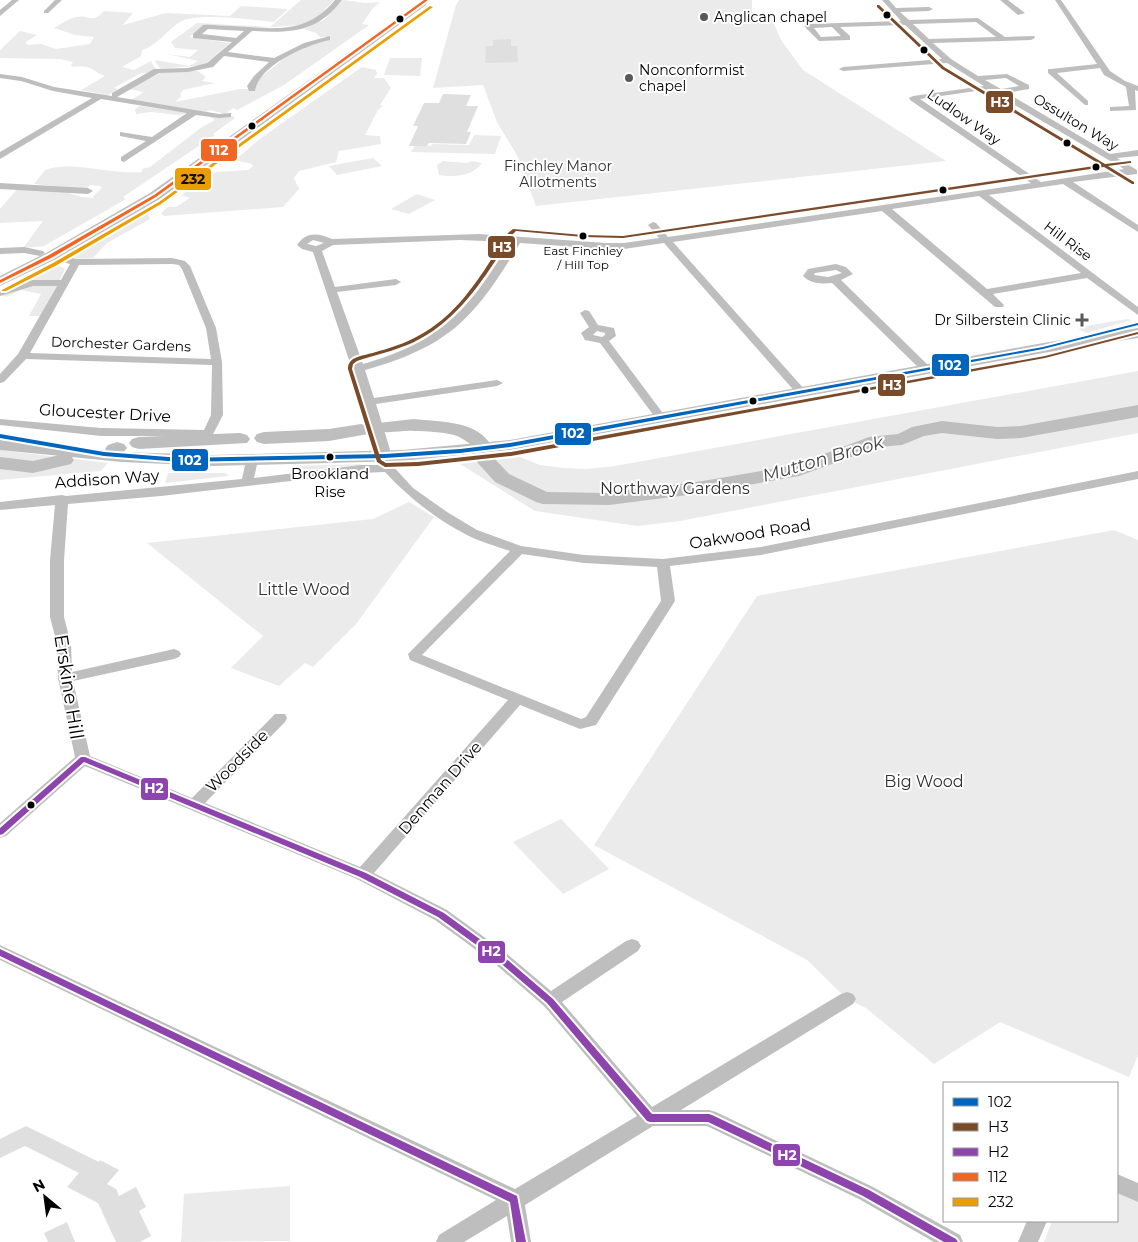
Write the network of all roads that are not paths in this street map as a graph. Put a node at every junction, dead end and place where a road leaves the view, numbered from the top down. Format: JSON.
{"nodes":[{"id":1,"x":16,"y":0,"type":"edge"},
{"id":2,"x":60,"y":0,"type":"edge"},
{"id":3,"x":339,"y":0,"type":"edge"},
{"id":4,"x":886,"y":0,"type":"edge"},
{"id":5,"x":1003,"y":0,"type":"edge"},
{"id":6,"x":1058,"y":0,"type":"edge"},
{"id":7,"x":416,"y":2,"type":"edge"},
{"id":8,"x":929,"y":9,"type":"dead end"},
{"id":9,"x":894,"y":10,"type":"junction"},
{"id":10,"x":46,"y":12,"type":"dead end"},
{"id":11,"x":1022,"y":13,"type":"dead end"},
{"id":12,"x":0,"y":14,"type":"edge"},
{"id":13,"x":907,"y":21,"type":"junction"},
{"id":14,"x":834,"y":25,"type":"dead end"},
{"id":15,"x":250,"y":29,"type":"junction"},
{"id":16,"x":327,"y":38,"type":"dead end"},
{"id":17,"x":1002,"y":38,"type":"junction"},
{"id":18,"x":1031,"y":38,"type":"dead end"},
{"id":19,"x":238,"y":40,"type":"junction"},
{"id":20,"x":927,"y":41,"type":"junction"},
{"id":21,"x":223,"y":54,"type":"junction"},
{"id":22,"x":277,"y":61,"type":"junction"},
{"id":23,"x":948,"y":61,"type":"junction"},
{"id":24,"x":1102,"y":66,"type":"junction"},
{"id":25,"x":843,"y":69,"type":"dead end"},
{"id":26,"x":0,"y":76,"type":"edge"},
{"id":27,"x":977,"y":78,"type":"junction"},
{"id":28,"x":991,"y":87,"type":"junction"},
{"id":29,"x":1134,"y":87,"type":"edge"},
{"id":30,"x":252,"y":89,"type":"dead end"},
{"id":31,"x":999,"y":92,"type":"junction"},
{"id":32,"x":115,"y":95,"type":"dead end"},
{"id":33,"x":99,"y":97,"type":"junction"},
{"id":34,"x":1085,"y":103,"type":"dead end"},
{"id":35,"x":1113,"y":109,"type":"dead end"},
{"id":36,"x":195,"y":112,"type":"junction"},
{"id":37,"x":228,"y":115,"type":"dead end"},
{"id":38,"x":123,"y":134,"type":"dead end"},
{"id":39,"x":152,"y":139,"type":"junction"},
{"id":40,"x":1138,"y":152,"type":"edge"},
{"id":41,"x":0,"y":156,"type":"edge"},
{"id":42,"x":1108,"y":158,"type":"junction"},
{"id":43,"x":124,"y":159,"type":"dead end"},
{"id":44,"x":1135,"y":173,"type":"edge"},
{"id":45,"x":1065,"y":181,"type":"junction"},
{"id":46,"x":1040,"y":185,"type":"junction"},
{"id":47,"x":0,"y":186,"type":"edge"},
{"id":48,"x":88,"y":191,"type":"dead end"},
{"id":49,"x":981,"y":194,"type":"junction"},
{"id":50,"x":885,"y":208,"type":"junction"},
{"id":51,"x":653,"y":225,"type":"dead end"},
{"id":52,"x":1138,"y":229,"type":"edge"},
{"id":53,"x":517,"y":239,"type":"junction"},
{"id":54,"x":666,"y":241,"type":"junction"},
{"id":55,"x":329,"y":242,"type":"junction"},
{"id":56,"x":317,"y":249,"type":"junction"},
{"id":57,"x":0,"y":251,"type":"edge"},
{"id":58,"x":46,"y":254,"type":"junction"},
{"id":59,"x":76,"y":262,"type":"junction"},
{"id":60,"x":0,"y":272,"type":"edge"},
{"id":61,"x":1090,"y":275,"type":"junction"},
{"id":62,"x":833,"y":278,"type":"dead end"},
{"id":63,"x":0,"y":282,"type":"edge"},
{"id":64,"x":396,"y":282,"type":"dead end"},
{"id":65,"x":63,"y":283,"type":"junction"},
{"id":66,"x":332,"y":290,"type":"junction"},
{"id":67,"x":985,"y":292,"type":"junction"},
{"id":68,"x":0,"y":293,"type":"edge"},
{"id":69,"x":999,"y":305,"type":"dead end"},
{"id":70,"x":1138,"y":312,"type":"edge"},
{"id":71,"x":585,"y":313,"type":"dead end"},
{"id":72,"x":1138,"y":324,"type":"edge"},
{"id":73,"x":595,"y":328,"type":"joint"},
{"id":74,"x":1138,"y":333,"type":"edge"},
{"id":75,"x":603,"y":340,"type":"joint"},
{"id":76,"x":1043,"y":348,"type":"junction"},
{"id":77,"x":23,"y":356,"type":"junction"},
{"id":78,"x":217,"y":362,"type":"junction"},
{"id":79,"x":359,"y":368,"type":"junction"},
{"id":80,"x":926,"y":370,"type":"junction"},
{"id":81,"x":0,"y":380,"type":"edge"},
{"id":82,"x":497,"y":384,"type":"dead end"},
{"id":83,"x":801,"y":392,"type":"junction"},
{"id":84,"x":369,"y":402,"type":"junction"},
{"id":85,"x":661,"y":418,"type":"junction"},
{"id":86,"x":0,"y":422,"type":"edge"},
{"id":87,"x":0,"y":436,"type":"edge"},
{"id":88,"x":0,"y":445,"type":"edge"},
{"id":89,"x":138,"y":458,"type":"junction"},
{"id":90,"x":252,"y":460,"type":"junction"},
{"id":91,"x":387,"y":462,"type":"junction"},
{"id":92,"x":1138,"y":475,"type":"edge"},
{"id":93,"x":247,"y":482,"type":"junction"},
{"id":94,"x":62,"y":499,"type":"junction"},
{"id":95,"x":0,"y":506,"type":"edge"},
{"id":96,"x":519,"y":550,"type":"junction"},
{"id":97,"x":663,"y":563,"type":"junction"},
{"id":98,"x":174,"y":654,"type":"dead end"},
{"id":99,"x":65,"y":678,"type":"junction"},
{"id":100,"x":517,"y":700,"type":"junction"},
{"id":101,"x":280,"y":718,"type":"dead end"},
{"id":102,"x":83,"y":759,"type":"junction"},
{"id":103,"x":194,"y":805,"type":"junction"},
{"id":104,"x":0,"y":832,"type":"edge"},
{"id":105,"x":363,"y":876,"type":"junction"},
{"id":106,"x":632,"y":946,"type":"dead end"},
{"id":107,"x":0,"y":952,"type":"edge"},
{"id":108,"x":847,"y":999,"type":"dead end"},
{"id":109,"x":550,"y":1001,"type":"junction"},
{"id":110,"x":650,"y":1118,"type":"junction"},
{"id":111,"x":1118,"y":1183,"type":"edge"},
{"id":112,"x":1138,"y":1193,"type":"edge"},
{"id":113,"x":514,"y":1199,"type":"junction"},
{"id":114,"x":1038,"y":1222,"type":"edge"},
{"id":115,"x":446,"y":1242,"type":"edge"},
{"id":116,"x":521,"y":1242,"type":"edge"},
{"id":117,"x":953,"y":1242,"type":"edge"},
{"id":118,"x":1028,"y":1242,"type":"edge"}],
"edges":[{"from":1,"to":12,"type":"street"},
{"from":2,"to":10,"type":"street"},
{"from":3,"to":15,"type":"street"},
{"from":4,"to":9,"type":"street","name":"Ossulton Way"},
{"from":5,"to":11,"type":"street"},
{"from":6,"to":24,"type":"street"},
{"from":7,"to":58,"type":"highway"},
{"from":8,"to":9,"type":"street"},
{"from":9,"to":13,"type":"street","name":"Ossulton Way"},
{"from":13,"to":14,"type":"street"},
{"from":13,"to":17,"type":"street"},
{"from":13,"to":20,"type":"street","name":"Ossulton Way"},
{"from":15,"to":19,"type":"street"},
{"from":15,"to":19,"type":"street"},
{"from":16,"to":22,"type":"street"},
{"from":17,"to":18,"type":"street"},
{"from":17,"to":20,"type":"street"},
{"from":19,"to":21,"type":"street"},
{"from":20,"to":23,"type":"street","name":"Ossulton Way"},
{"from":21,"to":22,"type":"street"},
{"from":21,"to":32,"type":"street"},
{"from":22,"to":30,"type":"street"},
{"from":23,"to":25,"type":"street"},
{"from":23,"to":27,"type":"street","name":"Ossulton Way"},
{"from":24,"to":29,"type":"street"},
{"from":24,"to":34,"type":"street"},
{"from":26,"to":33,"type":"street"},
{"from":27,"to":28,"type":"street","name":"Ossulton Way"},
{"from":27,"to":31,"type":"street","name":"Ossulton Way"},
{"from":28,"to":31,"type":"street","name":"Ossulton Way"},
{"from":28,"to":46,"type":"street","name":"Ludlow Way"},
{"from":29,"to":35,"type":"street"},
{"from":31,"to":42,"type":"street","name":"Ossulton Way"},
{"from":33,"to":36,"type":"street"},
{"from":33,"to":41,"type":"street"},
{"from":36,"to":37,"type":"street"},
{"from":36,"to":39,"type":"street"},
{"from":38,"to":39,"type":"street"},
{"from":39,"to":43,"type":"street"},
{"from":40,"to":42,"type":"street"},
{"from":42,"to":44,"type":"street","name":"Ossulton Way"},
{"from":44,"to":45,"type":"street"},
{"from":45,"to":46,"type":"street"},
{"from":45,"to":52,"type":"street"},
{"from":46,"to":49,"type":"street"},
{"from":47,"to":48,"type":"street"},
{"from":49,"to":50,"type":"street"},
{"from":49,"to":61,"type":"street","name":"Hill Rise"},
{"from":50,"to":54,"type":"street"},
{"from":50,"to":67,"type":"street"},
{"from":51,"to":54,"type":"street"},
{"from":53,"to":54,"type":"street"},
{"from":53,"to":55,"type":"street"},
{"from":53,"to":79,"type":"street"},
{"from":54,"to":83,"type":"street"},
{"from":55,"to":56,"type":"street"},
{"from":55,"to":56,"type":"street"},
{"from":56,"to":66,"type":"street"},
{"from":57,"to":58,"type":"street"},
{"from":58,"to":59,"type":"street"},
{"from":58,"to":60,"type":"highway"},
{"from":58,"to":63,"type":"highway"},
{"from":59,"to":65,"type":"street"},
{"from":59,"to":78,"type":"street"},
{"from":61,"to":67,"type":"street"},
{"from":61,"to":70,"type":"street","name":"Hill Rise"},
{"from":62,"to":80,"type":"street"},
{"from":64,"to":66,"type":"street"},
{"from":65,"to":68,"type":"street"},
{"from":65,"to":77,"type":"street"},
{"from":66,"to":79,"type":"street"},
{"from":67,"to":69,"type":"street"},
{"from":71,"to":73,"type":"street"},
{"from":72,"to":76,"type":"highway"},
{"from":73,"to":75,"type":"street"},
{"from":74,"to":76,"type":"highway"},
{"from":75,"to":85,"type":"street"},
{"from":76,"to":80,"type":"highway"},
{"from":77,"to":78,"type":"street","name":"Dorchester Gardens"},
{"from":77,"to":81,"type":"street"},
{"from":78,"to":86,"type":"street","name":"Gloucester Drive"},
{"from":79,"to":84,"type":"street"},
{"from":80,"to":83,"type":"highway"},
{"from":82,"to":84,"type":"street"},
{"from":83,"to":85,"type":"highway"},
{"from":84,"to":91,"type":"street"},
{"from":85,"to":91,"type":"highway"},
{"from":87,"to":89,"type":"highway"},
{"from":88,"to":89,"type":"highway"},
{"from":89,"to":90,"type":"highway"},
{"from":90,"to":91,"type":"highway"},
{"from":90,"to":93,"type":"street"},
{"from":91,"to":93,"type":"street","name":"Addison Way"},
{"from":91,"to":96,"type":"street","name":"Oakwood Road"},
{"from":92,"to":97,"type":"street","name":"Oakwood Road"},
{"from":93,"to":94,"type":"street","name":"Addison Way"},
{"from":94,"to":95,"type":"street","name":"Addison Way"},
{"from":94,"to":99,"type":"street","name":"Erskine Hill"},
{"from":96,"to":97,"type":"street","name":"Oakwood Road"},
{"from":96,"to":100,"type":"street"},
{"from":97,"to":100,"type":"street"},
{"from":98,"to":99,"type":"street"},
{"from":99,"to":102,"type":"street","name":"Erskine Hill"},
{"from":100,"to":105,"type":"street","name":"Denman Drive"},
{"from":101,"to":103,"type":"street","name":"Woodside"},
{"from":102,"to":103,"type":"street","name":"Erskine Hill"},
{"from":102,"to":104,"type":"street"},
{"from":103,"to":105,"type":"street","name":"Erskine Hill"},
{"from":105,"to":109,"type":"street","name":"Erskine Hill"},
{"from":106,"to":109,"type":"street"},
{"from":107,"to":113,"type":"street"},
{"from":108,"to":110,"type":"street"},
{"from":109,"to":110,"type":"street","name":"Erskine Hill"},
{"from":110,"to":113,"type":"street"},
{"from":110,"to":117,"type":"street"},
{"from":111,"to":112,"type":"street"},
{"from":113,"to":115,"type":"street"},
{"from":113,"to":116,"type":"street"},
{"from":114,"to":118,"type":"street"}]}
